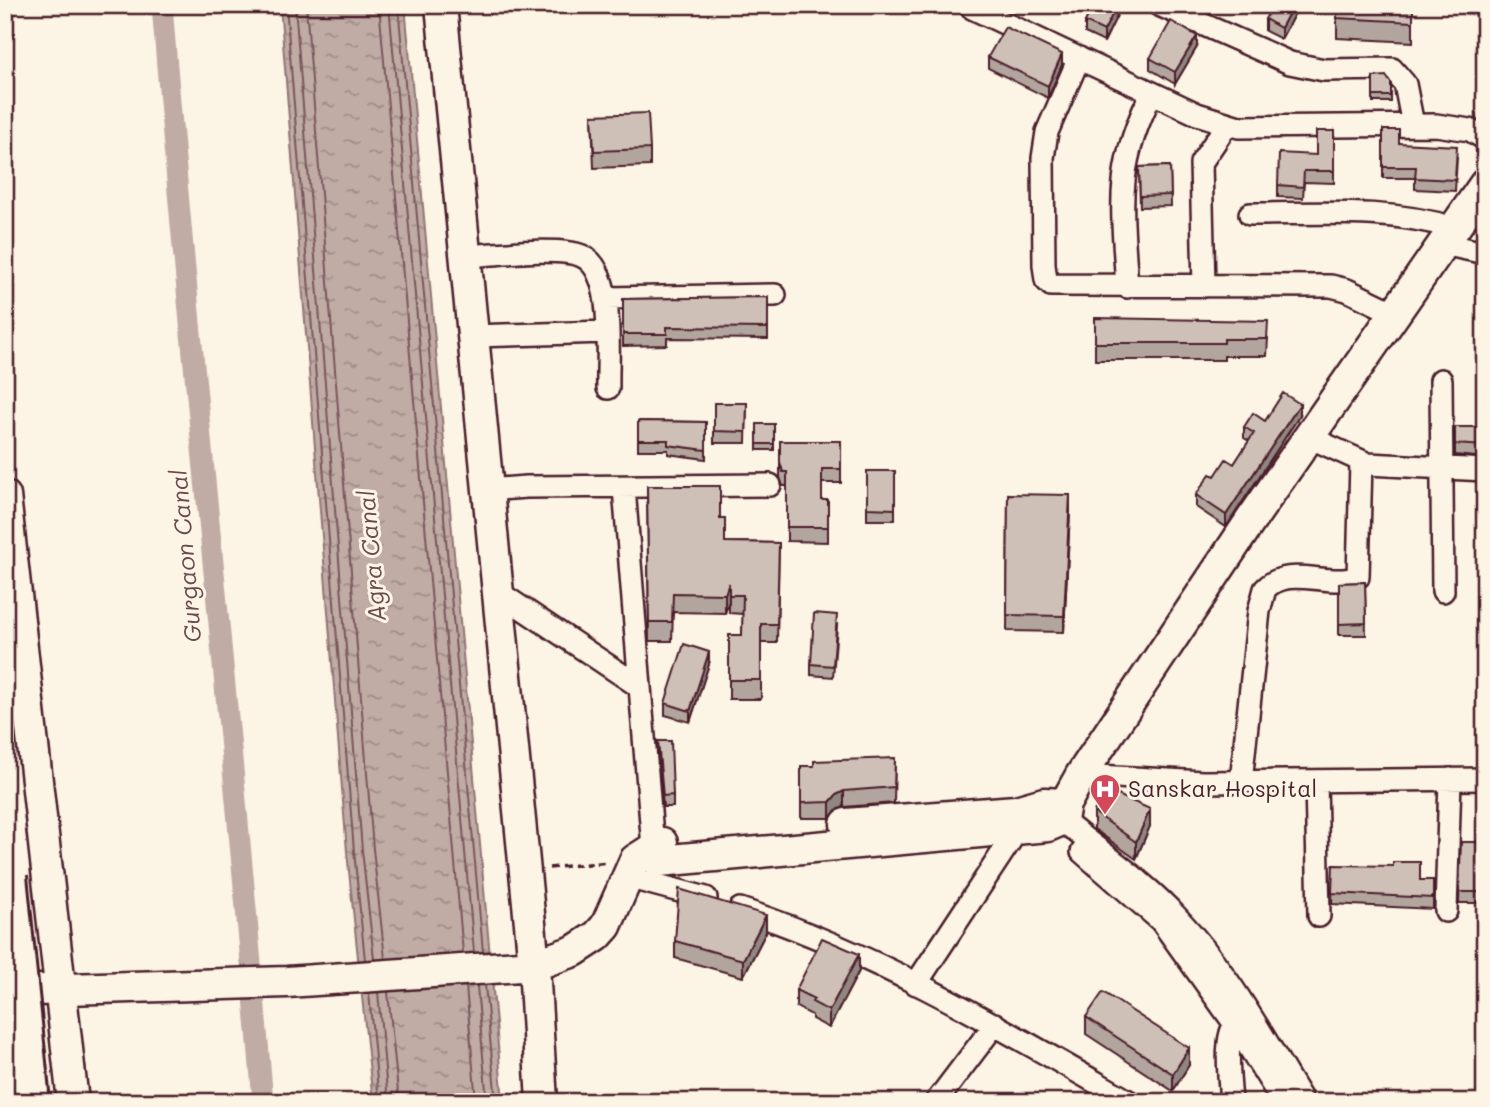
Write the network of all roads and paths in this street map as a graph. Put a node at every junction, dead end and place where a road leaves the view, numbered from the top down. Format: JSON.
{"nodes":[{"id":1,"x":441,"y":5,"type":"edge"},
{"id":2,"x":1159,"y":5,"type":"edge"},
{"id":3,"x":970,"y":6,"type":"edge"},
{"id":4,"x":1079,"y":58,"type":"junction"},
{"id":5,"x":1152,"y":93,"type":"junction"},
{"id":6,"x":1227,"y":124,"type":"junction"},
{"id":7,"x":1413,"y":125,"type":"junction"},
{"id":8,"x":1485,"y":139,"type":"edge"},
{"id":9,"x":1485,"y":184,"type":"edge"},
{"id":10,"x":1250,"y":214,"type":"dead end"},
{"id":11,"x":1449,"y":236,"type":"junction"},
{"id":12,"x":1485,"y":253,"type":"edge"},
{"id":13,"x":464,"y":256,"type":"junction"},
{"id":14,"x":1204,"y":286,"type":"junction"},
{"id":15,"x":1127,"y":287,"type":"junction"},
{"id":16,"x":775,"y":295,"type":"dead end"},
{"id":17,"x":606,"y":298,"type":"junction"},
{"id":18,"x":1395,"y":313,"type":"junction"},
{"id":19,"x":607,"y":332,"type":"junction"},
{"id":20,"x":472,"y":336,"type":"junction"},
{"id":21,"x":1441,"y":380,"type":"dead end"},
{"id":22,"x":608,"y":388,"type":"dead end"},
{"id":23,"x":1309,"y":437,"type":"junction"},
{"id":24,"x":1361,"y":462,"type":"junction"},
{"id":25,"x":1440,"y":470,"type":"junction"},
{"id":26,"x":1485,"y":470,"type":"edge"},
{"id":27,"x":770,"y":485,"type":"dead end"},
{"id":28,"x":624,"y":488,"type":"junction"},
{"id":29,"x":487,"y":490,"type":"junction"},
{"id":30,"x":5,"y":496,"type":"edge"},
{"id":31,"x":1443,"y":591,"type":"dead end"},
{"id":32,"x":498,"y":592,"type":"junction"},
{"id":33,"x":637,"y":685,"type":"junction"},
{"id":34,"x":1081,"y":775,"type":"junction"},
{"id":35,"x":1450,"y":779,"type":"junction"},
{"id":36,"x":1485,"y":779,"type":"edge"},
{"id":37,"x":1241,"y":782,"type":"junction"},
{"id":38,"x":1316,"y":782,"type":"junction"},
{"id":39,"x":1044,"y":815,"type":"junction"},
{"id":40,"x":640,"y":859,"type":"junction"},
{"id":41,"x":524,"y":870,"type":"junction"},
{"id":42,"x":7,"y":877,"type":"dead end"},
{"id":43,"x":1446,"y":911,"type":"dead end"},
{"id":44,"x":1319,"y":916,"type":"dead end"},
{"id":45,"x":534,"y":965,"type":"junction"},
{"id":46,"x":916,"y":985,"type":"junction"},
{"id":47,"x":60,"y":989,"type":"junction"},
{"id":48,"x":5,"y":991,"type":"edge"},
{"id":49,"x":1242,"y":1018,"type":"junction"},
{"id":50,"x":995,"y":1024,"type":"junction"},
{"id":51,"x":30,"y":1102,"type":"edge"},
{"id":52,"x":73,"y":1102,"type":"edge"},
{"id":53,"x":542,"y":1102,"type":"edge"},
{"id":54,"x":936,"y":1102,"type":"edge"},
{"id":55,"x":1130,"y":1102,"type":"edge"},
{"id":56,"x":1231,"y":1102,"type":"edge"},
{"id":57,"x":1283,"y":1102,"type":"edge"},
{"id":58,"x":1303,"y":1102,"type":"edge"}],
"edges":[{"from":1,"to":13,"type":"street"},
{"from":2,"to":7,"type":"street"},
{"from":3,"to":4,"type":"street"},
{"from":4,"to":5,"type":"street"},
{"from":4,"to":15,"type":"street"},
{"from":5,"to":6,"type":"street"},
{"from":5,"to":15,"type":"street"},
{"from":6,"to":7,"type":"street"},
{"from":6,"to":14,"type":"street"},
{"from":7,"to":8,"type":"street"},
{"from":9,"to":11,"type":"street"},
{"from":10,"to":11,"type":"street"},
{"from":11,"to":12,"type":"street"},
{"from":11,"to":18,"type":"street"},
{"from":13,"to":17,"type":"street"},
{"from":13,"to":20,"type":"street"},
{"from":14,"to":15,"type":"street"},
{"from":14,"to":18,"type":"street"},
{"from":16,"to":17,"type":"street"},
{"from":17,"to":19,"type":"street"},
{"from":18,"to":23,"type":"street"},
{"from":19,"to":20,"type":"street"},
{"from":19,"to":22,"type":"street"},
{"from":20,"to":29,"type":"street"},
{"from":21,"to":25,"type":"street"},
{"from":23,"to":24,"type":"street"},
{"from":23,"to":34,"type":"street"},
{"from":24,"to":25,"type":"street"},
{"from":24,"to":37,"type":"street"},
{"from":25,"to":26,"type":"street"},
{"from":25,"to":31,"type":"street"},
{"from":27,"to":28,"type":"street"},
{"from":28,"to":29,"type":"street"},
{"from":28,"to":33,"type":"street"},
{"from":29,"to":32,"type":"street"},
{"from":30,"to":47,"type":"street"},
{"from":32,"to":33,"type":"street"},
{"from":32,"to":41,"type":"street"},
{"from":33,"to":40,"type":"street"},
{"from":34,"to":37,"type":"street"},
{"from":34,"to":39,"type":"street"},
{"from":35,"to":36,"type":"street"},
{"from":35,"to":38,"type":"street"},
{"from":35,"to":43,"type":"street"},
{"from":37,"to":38,"type":"street"},
{"from":38,"to":44,"type":"street"},
{"from":39,"to":40,"type":"street"},
{"from":39,"to":46,"type":"street"},
{"from":39,"to":49,"type":"street"},
{"from":40,"to":41,"type":"path"},
{"from":40,"to":45,"type":"street"},
{"from":40,"to":46,"type":"street"},
{"from":41,"to":45,"type":"street"},
{"from":42,"to":51,"type":"highway","bridge":true},
{"from":45,"to":47,"type":"street"},
{"from":45,"to":53,"type":"street"},
{"from":46,"to":50,"type":"street"},
{"from":47,"to":48,"type":"street"},
{"from":47,"to":52,"type":"street"},
{"from":49,"to":56,"type":"street"},
{"from":49,"to":57,"type":"street"},
{"from":49,"to":58,"type":"street"},
{"from":50,"to":54,"type":"street"},
{"from":50,"to":55,"type":"street"}]}
